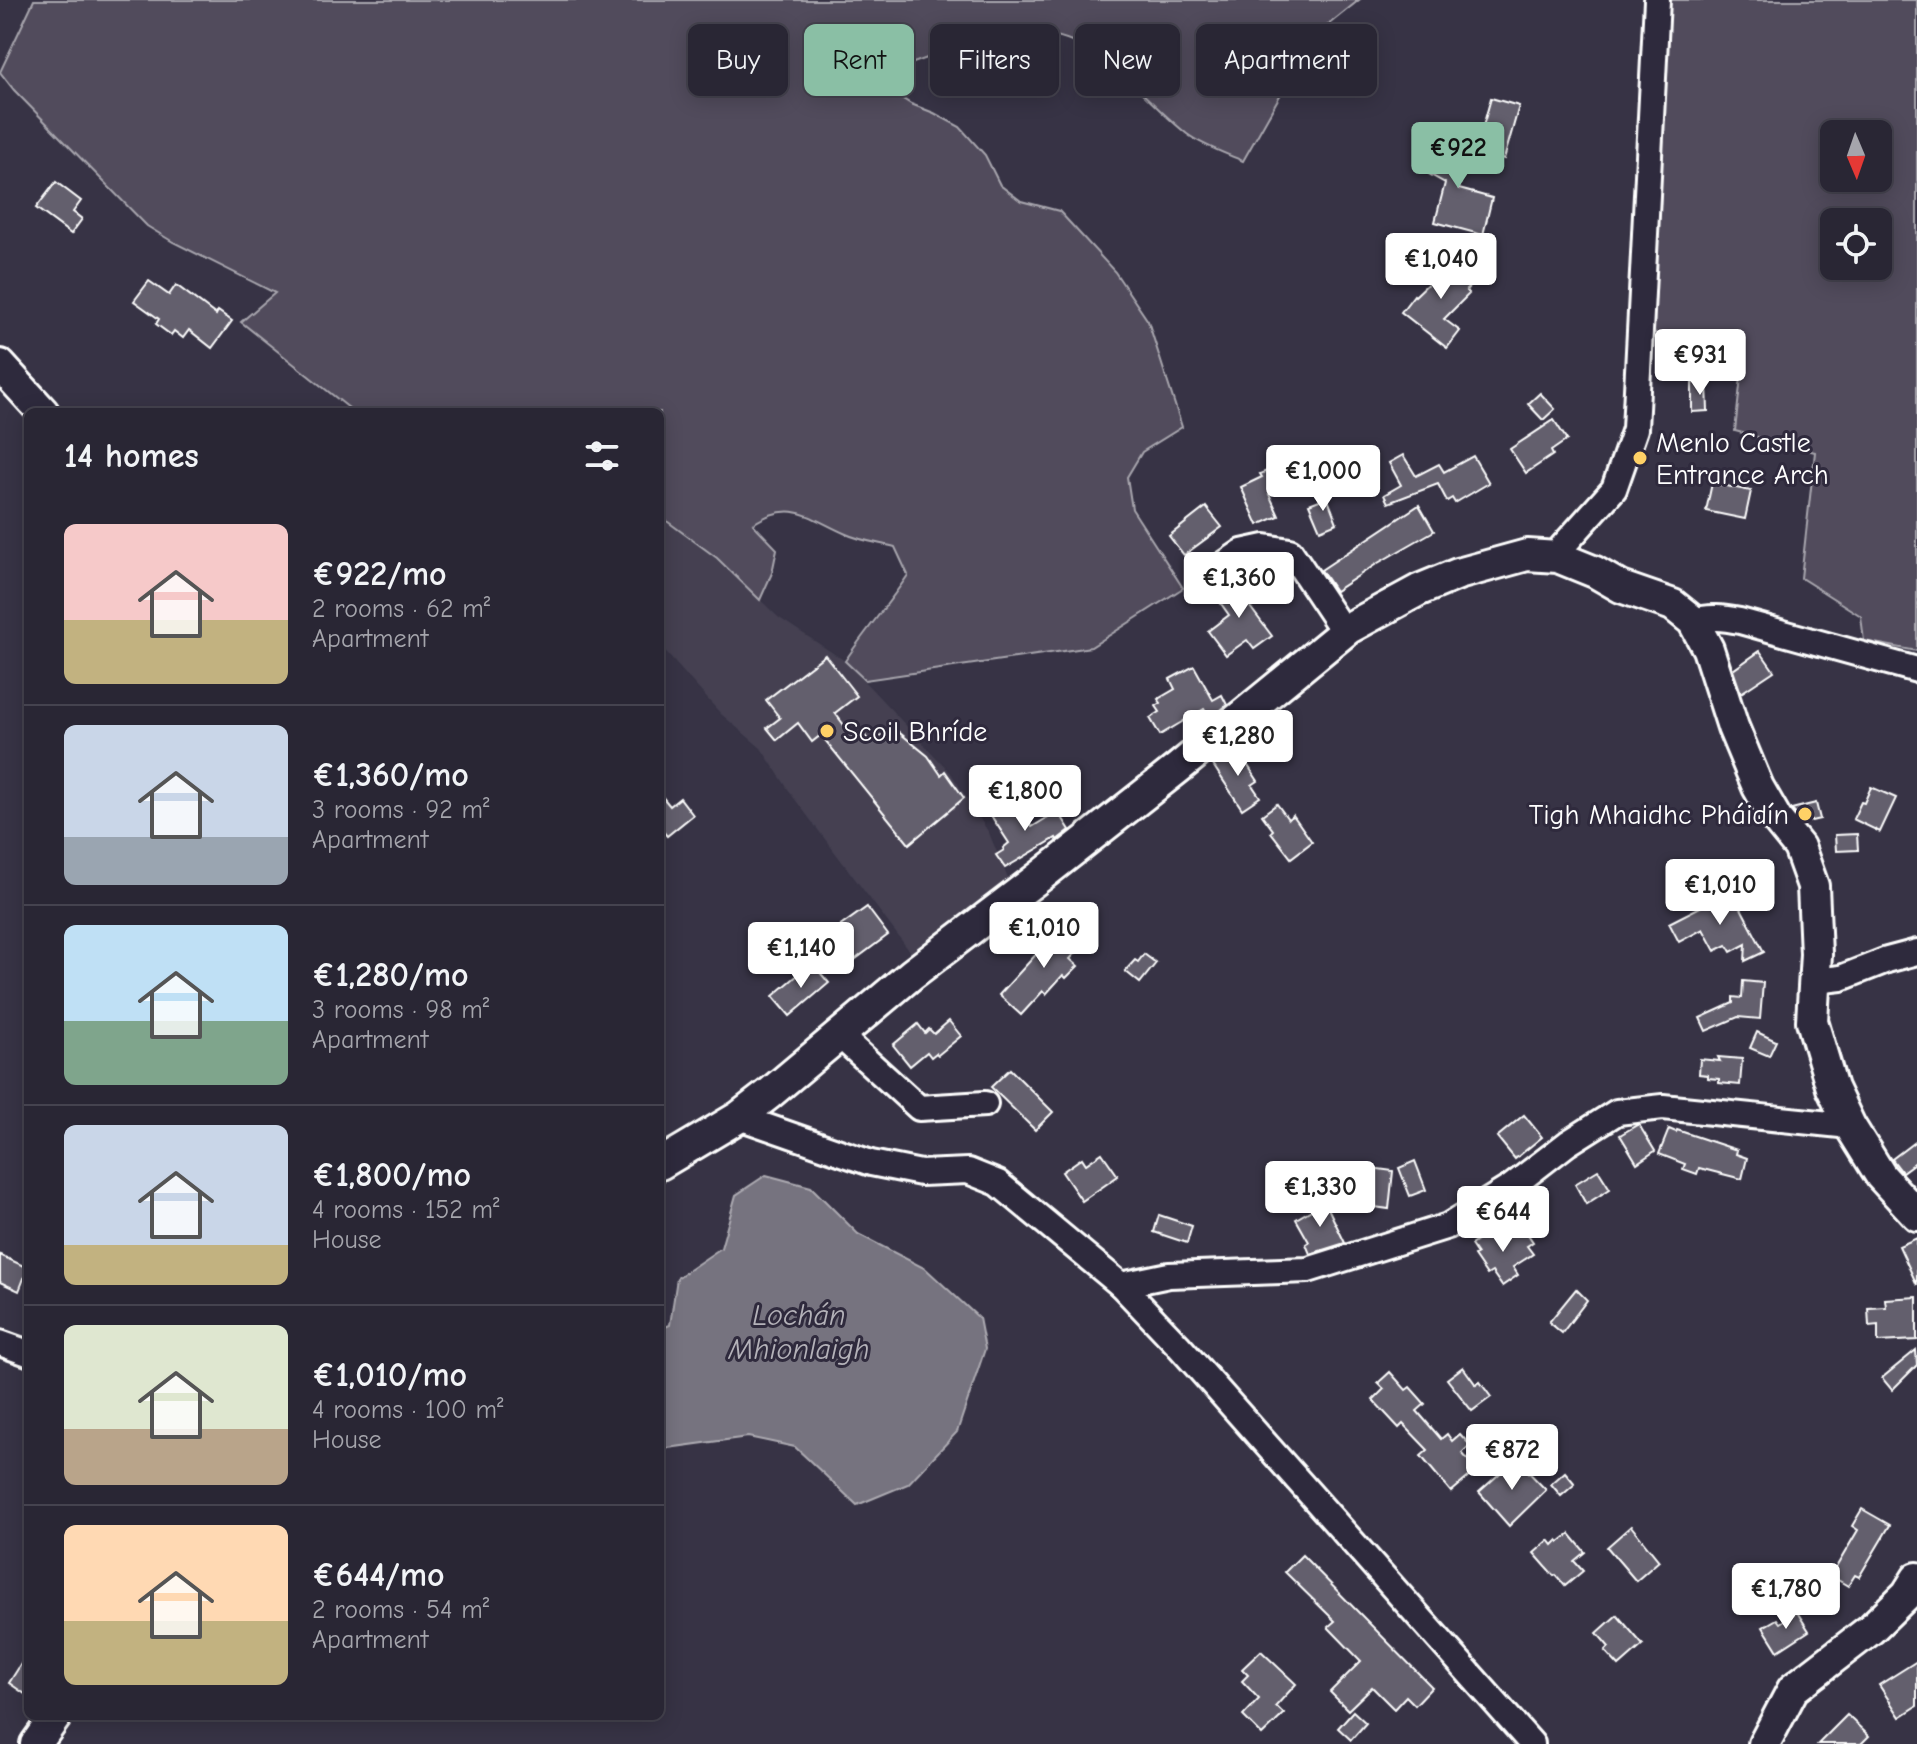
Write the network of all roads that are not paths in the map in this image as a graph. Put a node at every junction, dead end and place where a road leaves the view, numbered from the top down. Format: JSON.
{"nodes":[{"id":1,"x":1657,"y":0,"type":"edge"},
{"id":2,"x":0,"y":365,"type":"edge"},
{"id":3,"x":39,"y":408,"type":"edge"},
{"id":4,"x":1558,"y":557,"type":"junction"},
{"id":5,"x":1210,"y":574,"type":"dead end"},
{"id":6,"x":1693,"y":621,"type":"junction"},
{"id":7,"x":1344,"y":632,"type":"junction"},
{"id":8,"x":1917,"y":670,"type":"edge"},
{"id":9,"x":1917,"y":952,"type":"edge"},
{"id":10,"x":1815,"y":981,"type":"junction"},
{"id":11,"x":839,"y":1035,"type":"junction"},
{"id":12,"x":985,"y":1104,"type":"dead end"},
{"id":13,"x":739,"y":1117,"type":"junction"},
{"id":14,"x":1850,"y":1126,"type":"junction"},
{"id":15,"x":664,"y":1162,"type":"edge"},
{"id":16,"x":1917,"y":1215,"type":"edge"},
{"id":17,"x":1121,"y":1285,"type":"junction"},
{"id":18,"x":0,"y":1343,"type":"edge"},
{"id":19,"x":24,"y":1352,"type":"edge"},
{"id":20,"x":1917,"y":1578,"type":"edge"},
{"id":21,"x":53,"y":1720,"type":"edge"},
{"id":22,"x":36,"y":1744,"type":"edge"},
{"id":23,"x":1532,"y":1744,"type":"edge"},
{"id":24,"x":1764,"y":1744,"type":"edge"}],
"edges":[{"from":1,"to":4,"type":"street"},
{"from":2,"to":3,"type":"street"},
{"from":4,"to":6,"type":"street"},
{"from":4,"to":7,"type":"street"},
{"from":5,"to":7,"type":"street"},
{"from":6,"to":8,"type":"street"},
{"from":6,"to":10,"type":"street"},
{"from":7,"to":11,"type":"street"},
{"from":9,"to":10,"type":"street"},
{"from":10,"to":14,"type":"street"},
{"from":11,"to":12,"type":"street"},
{"from":11,"to":13,"type":"street"},
{"from":13,"to":15,"type":"street"},
{"from":13,"to":17,"type":"street"},
{"from":14,"to":16,"type":"street"},
{"from":14,"to":17,"type":"street"},
{"from":17,"to":23,"type":"street"},
{"from":18,"to":19,"type":"street"},
{"from":20,"to":24,"type":"street"},
{"from":21,"to":22,"type":"street"}]}
